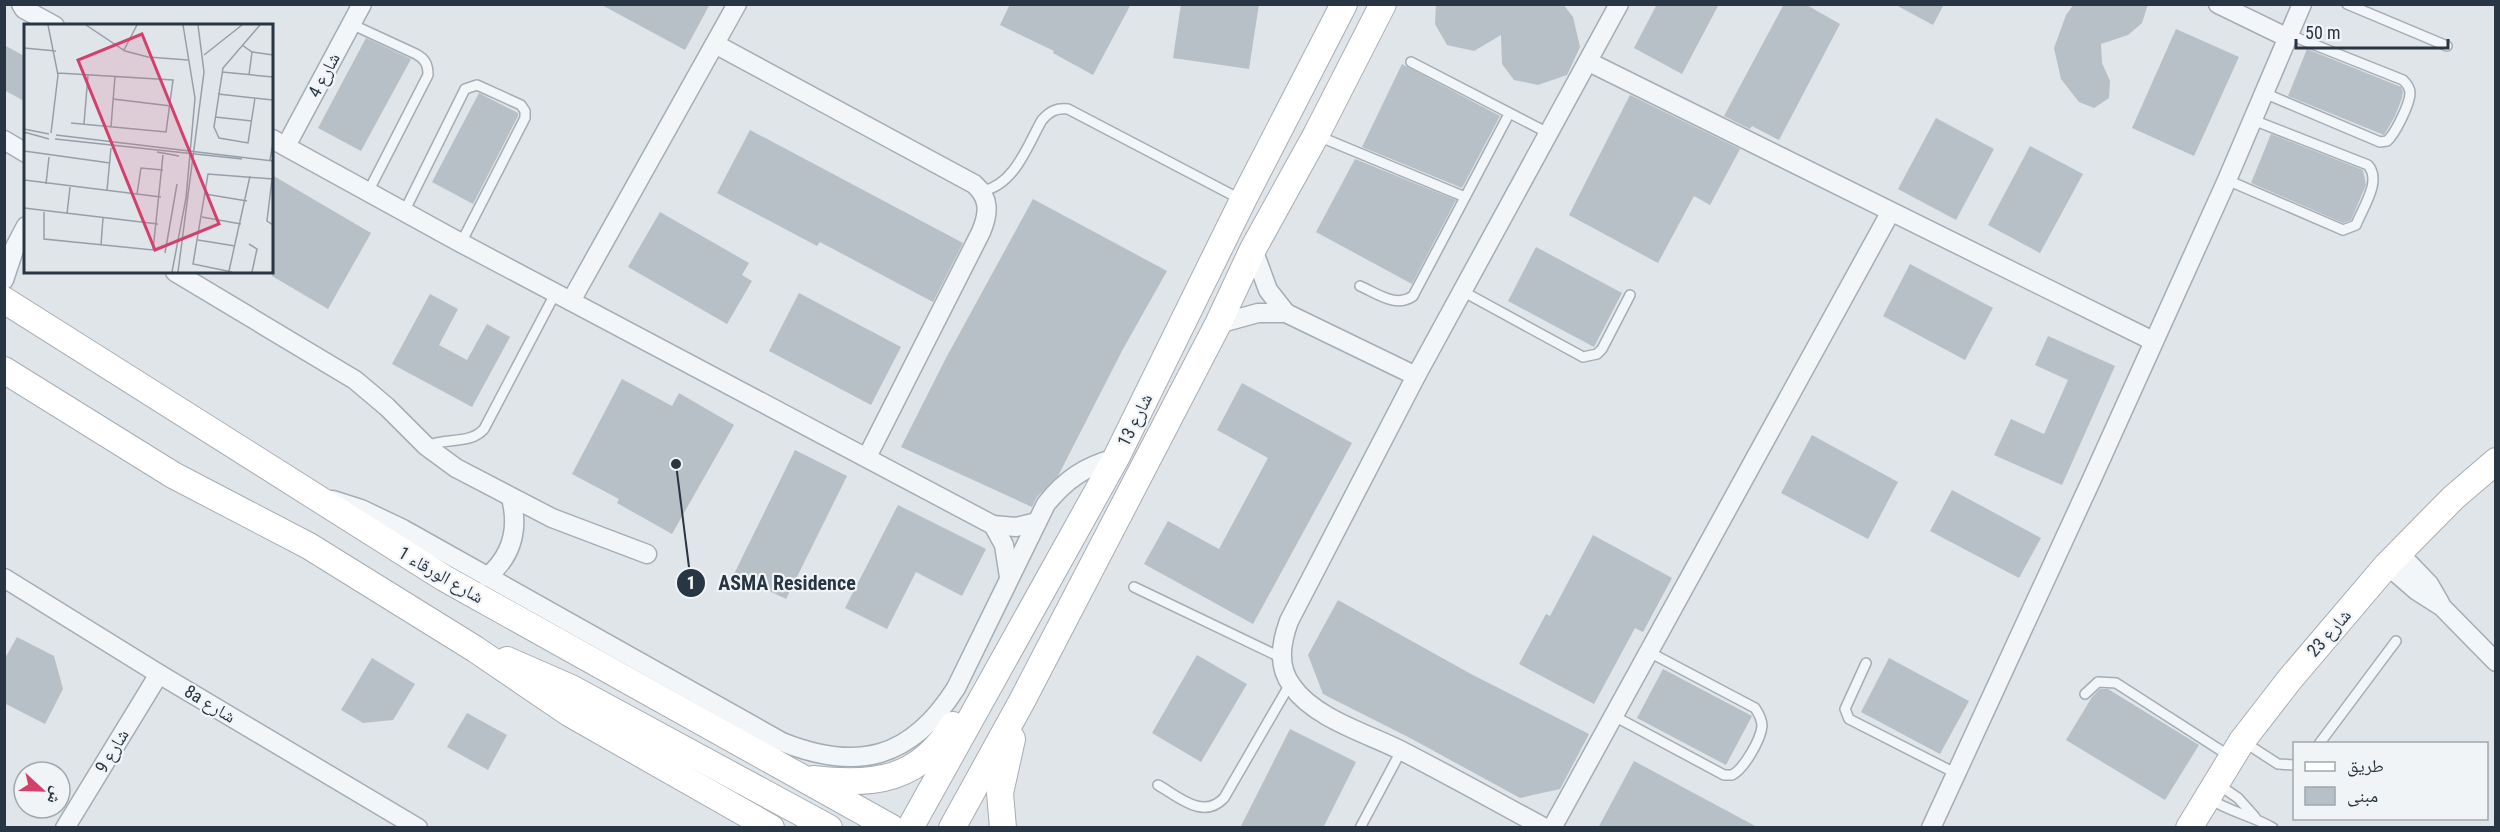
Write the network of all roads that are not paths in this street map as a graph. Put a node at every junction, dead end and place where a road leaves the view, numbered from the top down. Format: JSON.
{"nodes":[{"id":1,"x":21,"y":4,"type":"edge"},
{"id":2,"x":362,"y":4,"type":"edge"},
{"id":3,"x":737,"y":4,"type":"edge"},
{"id":4,"x":1367,"y":4,"type":"edge"},
{"id":5,"x":1383,"y":4,"type":"edge"},
{"id":6,"x":1619,"y":4,"type":"edge"},
{"id":7,"x":2218,"y":4,"type":"edge"},
{"id":8,"x":2302,"y":4,"type":"edge"},
{"id":9,"x":2347,"y":4,"type":"edge"},
{"id":10,"x":1339,"y":8,"type":"edge"},
{"id":11,"x":51,"y":24,"type":"edge"},
{"id":12,"x":351,"y":24,"type":"junction"},
{"id":13,"x":2289,"y":37,"type":"junction"},
{"id":14,"x":715,"y":44,"type":"junction"},
{"id":15,"x":2447,"y":45,"type":"dead end"},
{"id":16,"x":1411,"y":62,"type":"dead end"},
{"id":17,"x":1589,"y":62,"type":"junction"},
{"id":18,"x":2264,"y":93,"type":"junction"},
{"id":19,"x":1509,"y":114,"type":"junction"},
{"id":20,"x":2253,"y":120,"type":"junction"},
{"id":21,"x":1550,"y":134,"type":"junction"},
{"id":22,"x":1316,"y":135,"type":"junction"},
{"id":23,"x":4,"y":140,"type":"edge"},
{"id":24,"x":279,"y":142,"type":"edge"},
{"id":25,"x":24,"y":152,"type":"edge"},
{"id":26,"x":2227,"y":180,"type":"junction"},
{"id":27,"x":982,"y":191,"type":"junction"},
{"id":28,"x":368,"y":192,"type":"junction"},
{"id":29,"x":1465,"y":197,"type":"junction"},
{"id":30,"x":1243,"y":200,"type":"junction"},
{"id":31,"x":404,"y":212,"type":"junction"},
{"id":32,"x":1890,"y":213,"type":"junction"},
{"id":33,"x":24,"y":230,"type":"edge"},
{"id":34,"x":461,"y":243,"type":"junction"},
{"id":35,"x":1253,"y":249,"type":"junction"},
{"id":36,"x":177,"y":273,"type":"edge"},
{"id":37,"x":4,"y":280,"type":"edge"},
{"id":38,"x":1360,"y":286,"type":"dead end"},
{"id":39,"x":1464,"y":292,"type":"junction"},
{"id":40,"x":1630,"y":295,"type":"dead end"},
{"id":41,"x":564,"y":297,"type":"junction"},
{"id":42,"x":4,"y":300,"type":"edge"},
{"id":43,"x":1286,"y":313,"type":"junction"},
{"id":44,"x":1218,"y":324,"type":"junction"},
{"id":45,"x":2153,"y":341,"type":"junction"},
{"id":46,"x":4,"y":370,"type":"edge"},
{"id":47,"x":1416,"y":376,"type":"junction"},
{"id":48,"x":426,"y":446,"type":"junction"},
{"id":49,"x":867,"y":457,"type":"junction"},
{"id":50,"x":1116,"y":458,"type":"junction"},
{"id":51,"x":2496,"y":461,"type":"edge"},
{"id":52,"x":317,"y":496,"type":"junction"},
{"id":53,"x":511,"y":498,"type":"junction"},
{"id":54,"x":1037,"y":522,"type":"junction"},
{"id":55,"x":993,"y":525,"type":"junction"},
{"id":56,"x":647,"y":554,"type":"dead end"},
{"id":57,"x":2393,"y":559,"type":"junction"},
{"id":58,"x":4,"y":578,"type":"edge"},
{"id":59,"x":487,"y":578,"type":"junction"},
{"id":60,"x":1009,"y":578,"type":"junction"},
{"id":61,"x":1134,"y":587,"type":"dead end"},
{"id":62,"x":2396,"y":641,"type":"dead end"},
{"id":63,"x":475,"y":649,"type":"junction"},
{"id":64,"x":1649,"y":652,"type":"junction"},
{"id":65,"x":1282,"y":658,"type":"junction"},
{"id":66,"x":2496,"y":662,"type":"edge"},
{"id":67,"x":1866,"y":663,"type":"dead end"},
{"id":68,"x":159,"y":674,"type":"junction"},
{"id":69,"x":1290,"y":684,"type":"junction"},
{"id":70,"x":987,"y":687,"type":"junction"},
{"id":71,"x":2085,"y":694,"type":"dead end"},
{"id":72,"x":1022,"y":701,"type":"junction"},
{"id":73,"x":1614,"y":716,"type":"junction"},
{"id":74,"x":2320,"y":742,"type":"edge"},
{"id":75,"x":2236,"y":749,"type":"junction"},
{"id":76,"x":1401,"y":751,"type":"junction"},
{"id":77,"x":2293,"y":765,"type":"edge"},
{"id":78,"x":1957,"y":774,"type":"junction"},
{"id":79,"x":801,"y":778,"type":"junction"},
{"id":80,"x":1158,"y":785,"type":"dead end"},
{"id":81,"x":2211,"y":790,"type":"junction"},
{"id":82,"x":2254,"y":817,"type":"junction"},
{"id":83,"x":407,"y":825,"type":"edge"},
{"id":84,"x":1533,"y":825,"type":"edge"},
{"id":85,"x":65,"y":828,"type":"edge"},
{"id":86,"x":771,"y":828,"type":"edge"},
{"id":87,"x":829,"y":828,"type":"edge"},
{"id":88,"x":892,"y":828,"type":"edge"},
{"id":89,"x":910,"y":828,"type":"edge"},
{"id":90,"x":952,"y":828,"type":"edge"},
{"id":91,"x":1003,"y":828,"type":"edge"},
{"id":92,"x":1360,"y":828,"type":"edge"},
{"id":93,"x":1552,"y":828,"type":"edge"},
{"id":94,"x":1931,"y":828,"type":"edge"},
{"id":95,"x":2189,"y":828,"type":"edge"},
{"id":96,"x":2273,"y":828,"type":"edge"}],
"edges":[{"from":1,"to":11,"type":"street"},
{"from":2,"to":12,"type":"street","name":"شارع 4"},
{"from":3,"to":14,"type":"street"},
{"from":4,"to":22,"type":"main road"},
{"from":5,"to":22,"type":"main road","name":"شارع 13"},
{"from":6,"to":17,"type":"street"},
{"from":7,"to":13,"type":"street"},
{"from":8,"to":13,"type":"street"},
{"from":9,"to":15,"type":"lane"},
{"from":10,"to":30,"type":"main road","name":"شارع 13"},
{"from":12,"to":24,"type":"street","name":"شارع 4"},
{"from":12,"to":28,"type":"lane"},
{"from":13,"to":18,"type":"street"},
{"from":13,"to":18,"type":"lane"},
{"from":14,"to":27,"type":"street"},
{"from":14,"to":41,"type":"street"},
{"from":16,"to":19,"type":"lane"},
{"from":17,"to":21,"type":"street"},
{"from":17,"to":32,"type":"street"},
{"from":18,"to":20,"type":"street"},
{"from":19,"to":21,"type":"lane"},
{"from":19,"to":29,"type":"lane"},
{"from":20,"to":26,"type":"street"},
{"from":20,"to":26,"type":"lane"},
{"from":21,"to":39,"type":"street"},
{"from":22,"to":29,"type":"lane"},
{"from":22,"to":35,"type":"main road","name":"شارع 13"},
{"from":23,"to":25,"type":"street"},
{"from":24,"to":28,"type":"street"},
{"from":26,"to":45,"type":"street"},
{"from":27,"to":30,"type":"lane"},
{"from":27,"to":49,"type":"street"},
{"from":28,"to":31,"type":"street"},
{"from":29,"to":38,"type":"lane"},
{"from":30,"to":50,"type":"main road","name":"شارع 13"},
{"from":31,"to":34,"type":"street"},
{"from":31,"to":34,"type":"lane"},
{"from":32,"to":45,"type":"street"},
{"from":32,"to":64,"type":"street"},
{"from":33,"to":37,"type":"street"},
{"from":34,"to":41,"type":"street"},
{"from":35,"to":43,"type":"street"},
{"from":35,"to":44,"type":"main road","name":"شارع 13"},
{"from":36,"to":48,"type":"street"},
{"from":39,"to":40,"type":"lane"},
{"from":39,"to":47,"type":"street"},
{"from":41,"to":48,"type":"lane"},
{"from":41,"to":49,"type":"street"},
{"from":42,"to":52,"type":"main road","name":"شارع الورقاء 1"},
{"from":43,"to":44,"type":"street"},
{"from":43,"to":47,"type":"street"},
{"from":44,"to":72,"type":"main road","name":"شارع 13"},
{"from":45,"to":78,"type":"street"},
{"from":46,"to":63,"type":"main road"},
{"from":47,"to":65,"type":"street"},
{"from":48,"to":53,"type":"street"},
{"from":49,"to":55,"type":"street"},
{"from":50,"to":54,"type":"street"},
{"from":50,"to":70,"type":"main road","name":"شارع 13"},
{"from":51,"to":57,"type":"main road","name":"شارع 23"},
{"from":52,"to":59,"type":"street"},
{"from":52,"to":79,"type":"main road","name":"شارع الورقاء 1"},
{"from":53,"to":56,"type":"street"},
{"from":53,"to":59,"type":"street"},
{"from":54,"to":55,"type":"street"},
{"from":54,"to":60,"type":"street"},
{"from":55,"to":60,"type":"street"},
{"from":57,"to":66,"type":"street"},
{"from":57,"to":75,"type":"main road","name":"شارع 23"},
{"from":58,"to":68,"type":"street","name":"8a شارع"},
{"from":59,"to":60,"type":"street"},
{"from":61,"to":65,"type":"lane"},
{"from":62,"to":74,"type":"lane"},
{"from":63,"to":86,"type":"main road"},
{"from":63,"to":87,"type":"main road"},
{"from":64,"to":73,"type":"street"},
{"from":64,"to":73,"type":"lane"},
{"from":65,"to":69,"type":"street"},
{"from":67,"to":78,"type":"lane"},
{"from":68,"to":83,"type":"street","name":"8a شارع"},
{"from":68,"to":85,"type":"street","name":"شارع 9"},
{"from":69,"to":76,"type":"street"},
{"from":69,"to":80,"type":"lane"},
{"from":70,"to":79,"type":"main road"},
{"from":70,"to":89,"type":"main road","name":"شارع 13"},
{"from":71,"to":75,"type":"lane"},
{"from":72,"to":90,"type":"main road","name":"شارع 13"},
{"from":72,"to":91,"type":"main road"},
{"from":73,"to":93,"type":"street"},
{"from":75,"to":77,"type":"lane"},
{"from":75,"to":81,"type":"main road","name":"شارع 23"},
{"from":76,"to":84,"type":"street"},
{"from":76,"to":92,"type":"lane"},
{"from":78,"to":94,"type":"street"},
{"from":79,"to":88,"type":"main road","name":"شارع الورقاء 1"},
{"from":81,"to":82,"type":"lane"},
{"from":81,"to":82,"type":"lane"},
{"from":81,"to":95,"type":"main road","name":"شارع 23"},
{"from":82,"to":96,"type":"lane"}]}
